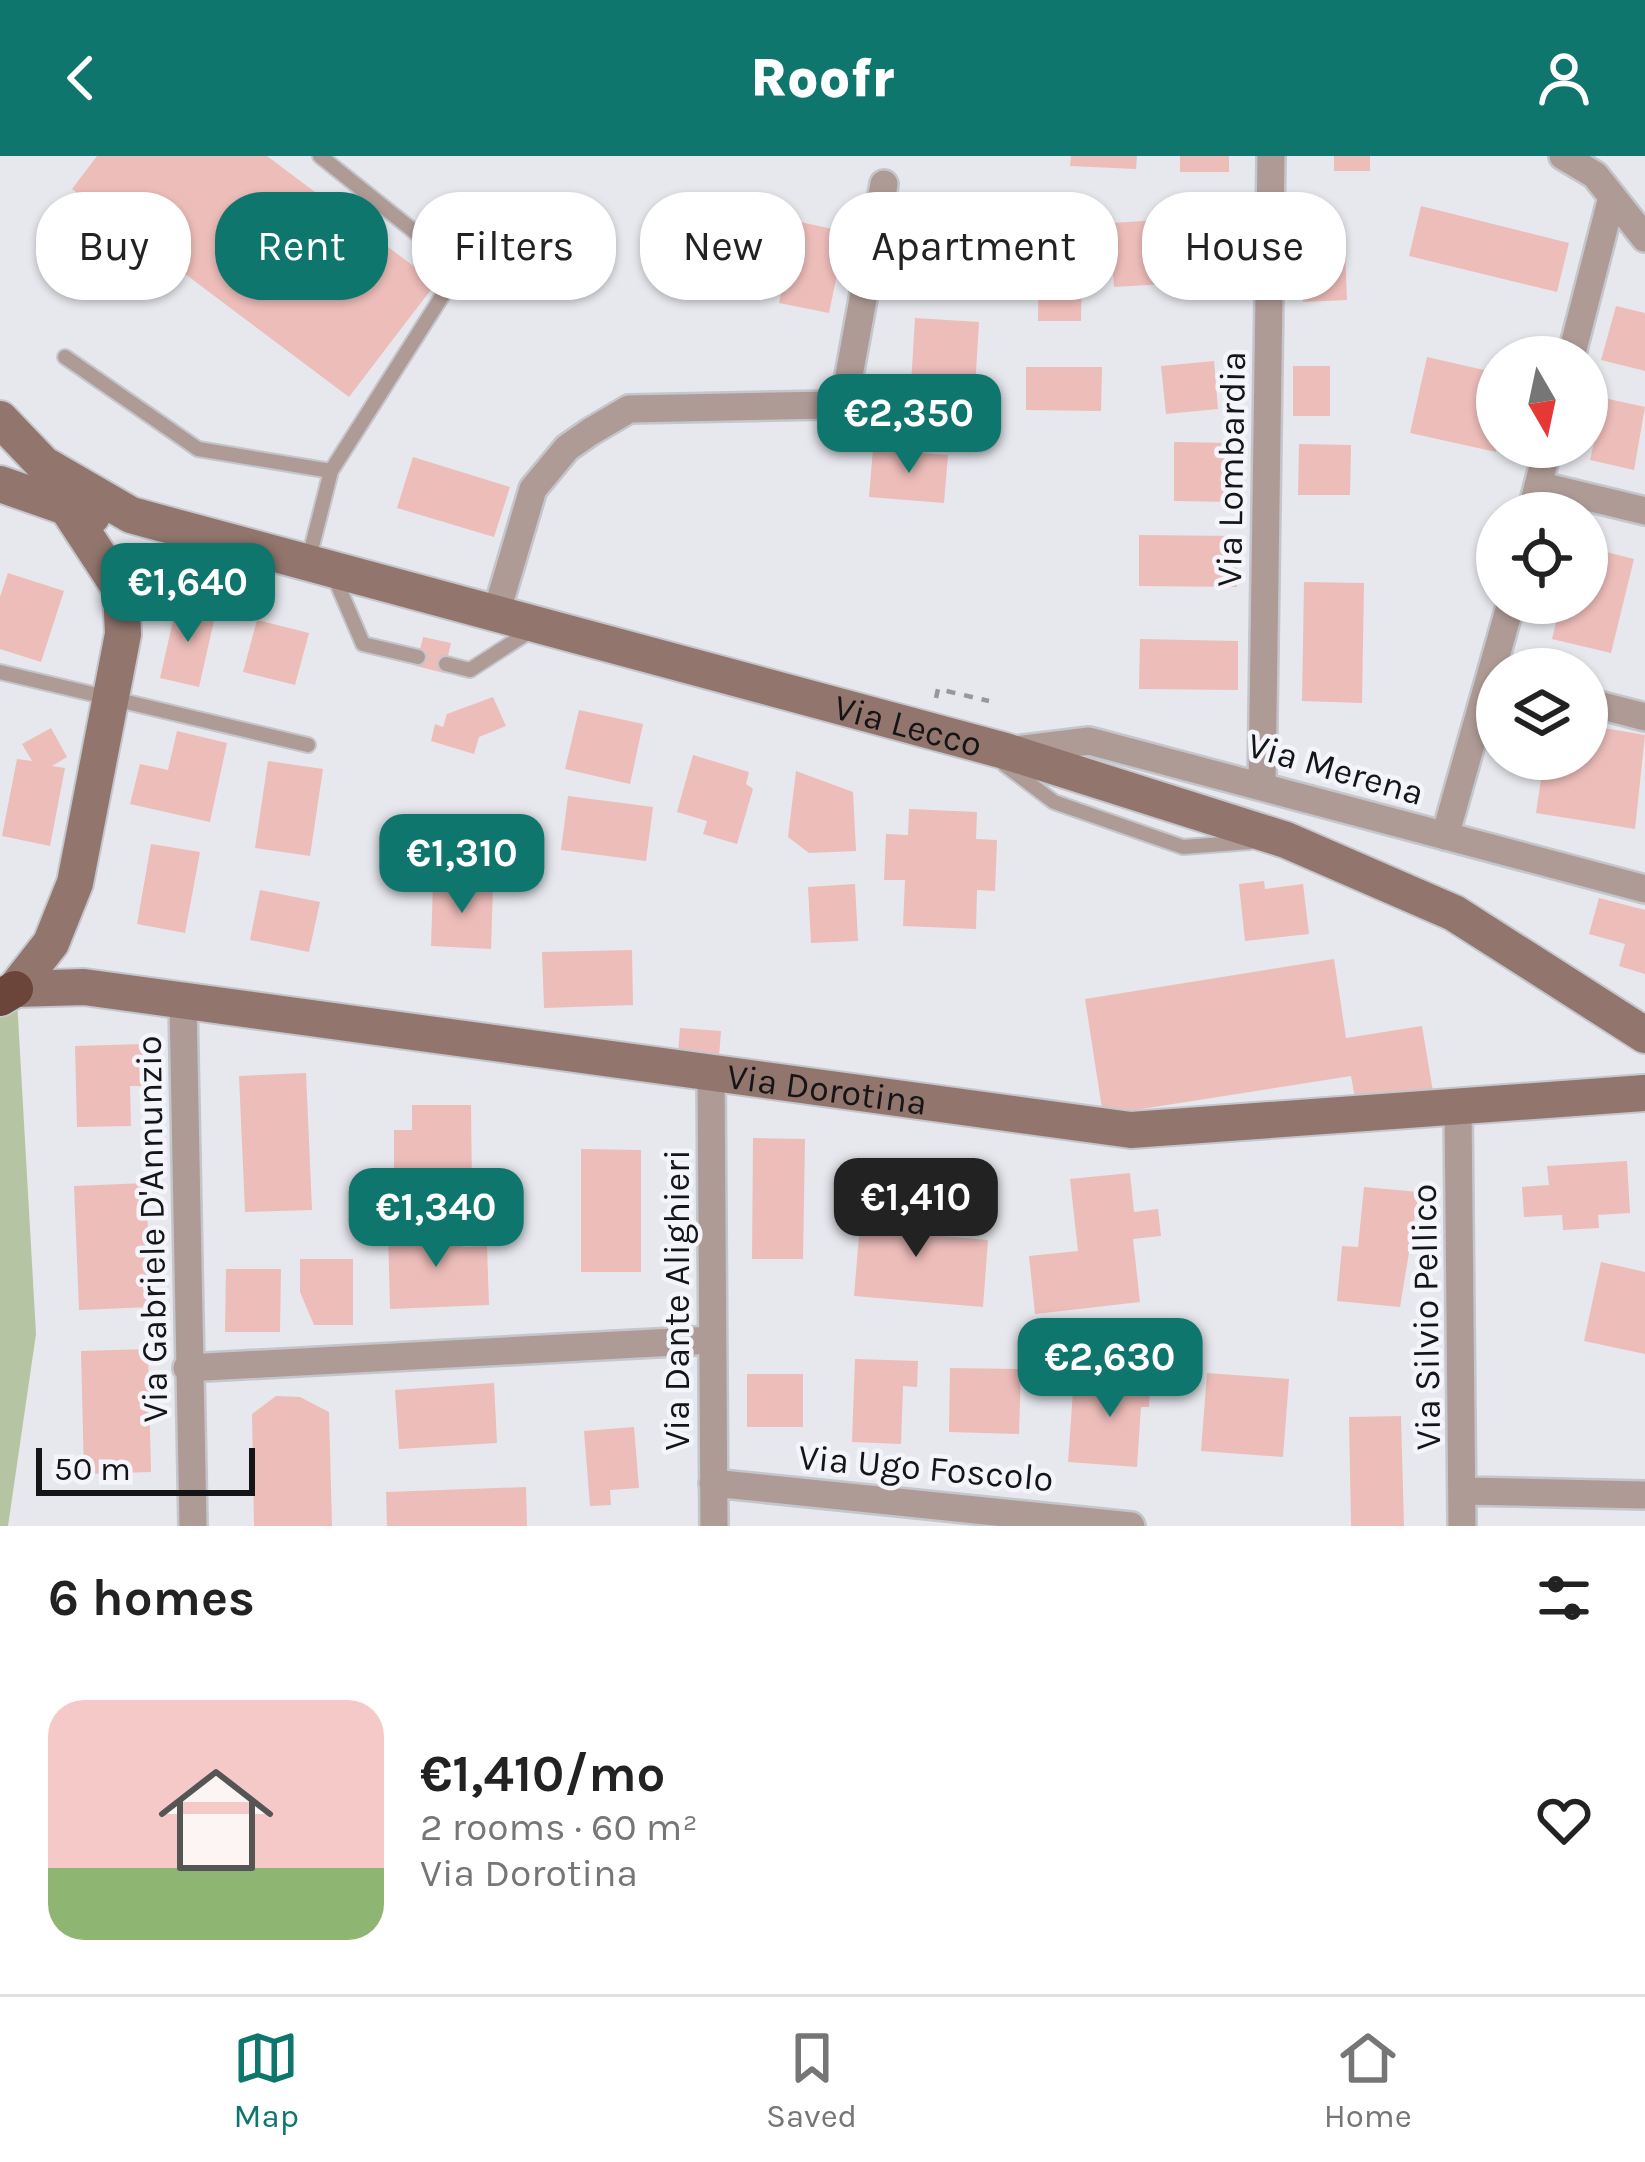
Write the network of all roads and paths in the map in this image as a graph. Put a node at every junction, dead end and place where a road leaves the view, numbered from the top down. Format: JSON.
{"nodes":[{"id":1,"x":320,"y":156,"type":"edge"},
{"id":2,"x":1270,"y":156,"type":"edge"},
{"id":3,"x":1563,"y":156,"type":"edge"},
{"id":4,"x":1603,"y":176,"type":"edge"},
{"id":5,"x":884,"y":184,"type":"dead end"},
{"id":6,"x":1645,"y":238,"type":"edge"},
{"id":7,"x":1575,"y":336,"type":"edge"},
{"id":8,"x":65,"y":357,"type":"dead end"},
{"id":9,"x":0,"y":419,"type":"edge"},
{"id":10,"x":331,"y":471,"type":"junction"},
{"id":11,"x":0,"y":484,"type":"edge"},
{"id":12,"x":1608,"y":508,"type":"edge"},
{"id":13,"x":68,"y":509,"type":"junction"},
{"id":14,"x":1645,"y":512,"type":"edge"},
{"id":15,"x":131,"y":515,"type":"junction"},
{"id":16,"x":320,"y":566,"type":"junction"},
{"id":17,"x":496,"y":614,"type":"junction"},
{"id":18,"x":538,"y":626,"type":"junction"},
{"id":19,"x":418,"y":657,"type":"dead end"},
{"id":20,"x":446,"y":664,"type":"dead end"},
{"id":21,"x":0,"y":672,"type":"edge"},
{"id":22,"x":938,"y":688,"type":"dead end"},
{"id":23,"x":111,"y":698,"type":"junction"},
{"id":24,"x":989,"y":701,"type":"dead end"},
{"id":25,"x":1608,"y":707,"type":"edge"},
{"id":26,"x":1645,"y":717,"type":"edge"},
{"id":27,"x":1476,"y":739,"type":"edge"},
{"id":28,"x":308,"y":745,"type":"dead end"},
{"id":29,"x":988,"y":747,"type":"junction"},
{"id":30,"x":1262,"y":784,"type":"junction"},
{"id":31,"x":1445,"y":836,"type":"junction"},
{"id":32,"x":1645,"y":889,"type":"edge"},
{"id":33,"x":5,"y":994,"type":"edge"},
{"id":34,"x":183,"y":1004,"type":"junction"},
{"id":35,"x":1645,"y":1035,"type":"edge"},
{"id":36,"x":711,"y":1074,"type":"junction"},
{"id":37,"x":1645,"y":1093,"type":"edge"},
{"id":38,"x":1458,"y":1106,"type":"junction"},
{"id":39,"x":712,"y":1340,"type":"junction"},
{"id":40,"x":187,"y":1368,"type":"junction"},
{"id":41,"x":713,"y":1483,"type":"junction"},
{"id":42,"x":1465,"y":1491,"type":"junction"},
{"id":43,"x":1645,"y":1495,"type":"edge"},
{"id":44,"x":1131,"y":1524,"type":"edge"},
{"id":45,"x":193,"y":1526,"type":"edge"},
{"id":46,"x":714,"y":1526,"type":"edge"},
{"id":47,"x":1462,"y":1526,"type":"edge"}],
"edges":[{"from":1,"to":10,"type":"lane"},
{"from":2,"to":30,"type":"street","name":"Via Lombardia"},
{"from":3,"to":4,"type":"street"},
{"from":4,"to":6,"type":"street"},
{"from":4,"to":7,"type":"street"},
{"from":5,"to":17,"type":"street"},
{"from":8,"to":10,"type":"lane"},
{"from":9,"to":15,"type":"main road","name":"Via Lecco"},
{"from":10,"to":16,"type":"lane"},
{"from":11,"to":13,"type":"main road","name":"Via Lecco"},
{"from":12,"to":14,"type":"street"},
{"from":13,"to":15,"type":"main road","name":"Via Lecco"},
{"from":13,"to":23,"type":"main road"},
{"from":15,"to":16,"type":"main road","name":"Via Lecco"},
{"from":16,"to":17,"type":"main road","name":"Via Lecco"},
{"from":16,"to":19,"type":"lane"},
{"from":17,"to":18,"type":"main road","name":"Via Lecco"},
{"from":18,"to":20,"type":"lane"},
{"from":18,"to":29,"type":"main road","name":"Via Lecco"},
{"from":21,"to":23,"type":"lane"},
{"from":22,"to":24,"type":"path"},
{"from":23,"to":28,"type":"lane"},
{"from":23,"to":33,"type":"main road"},
{"from":25,"to":26,"type":"street"},
{"from":27,"to":31,"type":"street"},
{"from":29,"to":30,"type":"street","name":"Via Merena"},
{"from":29,"to":35,"type":"main road","name":"Via Lecco"},
{"from":30,"to":31,"type":"street","name":"Via Merena"},
{"from":31,"to":32,"type":"street","name":"Via Merena"},
{"from":33,"to":34,"type":"main road","name":"Via Dorotina"},
{"from":34,"to":36,"type":"main road","name":"Via Dorotina"},
{"from":34,"to":40,"type":"street","name":"Via Gabriele D'Annunzio"},
{"from":36,"to":38,"type":"main road","name":"Via Dorotina"},
{"from":36,"to":39,"type":"street","name":"Via Dante Alighieri"},
{"from":37,"to":38,"type":"main road","name":"Via Dorotina"},
{"from":38,"to":42,"type":"street","name":"Via Silvio Pellico"},
{"from":39,"to":40,"type":"street"},
{"from":39,"to":41,"type":"street","name":"Via Dante Alighieri"},
{"from":40,"to":45,"type":"street","name":"Via Gabriele D'Annunzio"},
{"from":41,"to":44,"type":"street","name":"Via Ugo Foscolo"},
{"from":41,"to":46,"type":"street","name":"Via Dante Alighieri"},
{"from":42,"to":43,"type":"street"},
{"from":42,"to":47,"type":"street","name":"Via Silvio Pellico"}]}
